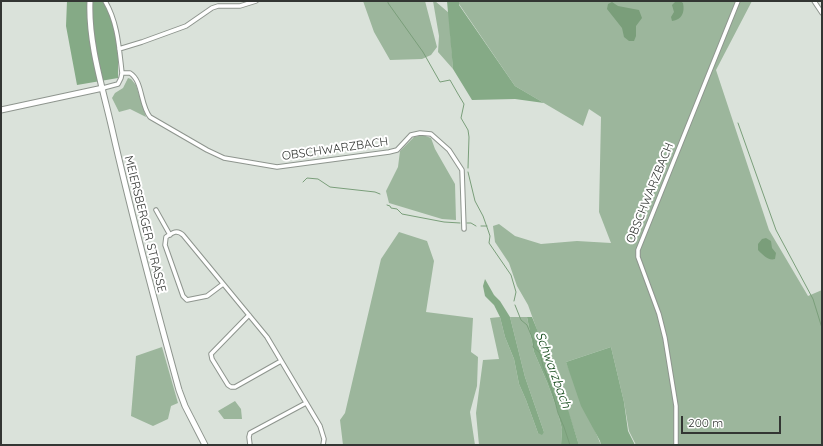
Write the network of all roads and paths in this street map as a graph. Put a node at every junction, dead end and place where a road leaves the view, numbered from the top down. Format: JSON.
{"nodes":[{"id":1,"x":90,"y":1,"type":"edge"},
{"id":2,"x":105,"y":1,"type":"edge"},
{"id":3,"x":256,"y":1,"type":"edge"},
{"id":4,"x":738,"y":1,"type":"edge"},
{"id":5,"x":814,"y":1,"type":"edge"},
{"id":6,"x":822,"y":13,"type":"edge"},
{"id":7,"x":119,"y":49,"type":"junction"},
{"id":8,"x":122,"y":73,"type":"junction"},
{"id":9,"x":103,"y":88,"type":"junction"},
{"id":10,"x":1,"y":110,"type":"edge"},
{"id":11,"x":156,"y":210,"type":"dead end"},
{"id":12,"x":464,"y":229,"type":"dead end"},
{"id":13,"x":170,"y":235,"type":"junction"},
{"id":14,"x":223,"y":284,"type":"junction"},
{"id":15,"x":249,"y":315,"type":"junction"},
{"id":16,"x":281,"y":361,"type":"junction"},
{"id":17,"x":306,"y":403,"type":"junction"},
{"id":18,"x":205,"y":445,"type":"edge"},
{"id":19,"x":250,"y":445,"type":"edge"},
{"id":20,"x":323,"y":445,"type":"edge"},
{"id":21,"x":676,"y":445,"type":"edge"}],
"edges":[{"from":1,"to":9,"type":"main road","name":"MEIERSBERGER STRASSE"},
{"from":2,"to":7,"type":"street"},
{"from":3,"to":7,"type":"street"},
{"from":4,"to":21,"type":"street","name":"OBSCHWARZBACH"},
{"from":5,"to":6,"type":"street"},
{"from":7,"to":8,"type":"street"},
{"from":8,"to":9,"type":"street"},
{"from":8,"to":12,"type":"street","name":"OBSCHWARZBACH"},
{"from":9,"to":10,"type":"main road"},
{"from":9,"to":18,"type":"main road","name":"MEIERSBERGER STRASSE"},
{"from":11,"to":13,"type":"street"},
{"from":13,"to":14,"type":"street"},
{"from":13,"to":14,"type":"street"},
{"from":14,"to":15,"type":"street"},
{"from":15,"to":16,"type":"street"},
{"from":15,"to":16,"type":"street"},
{"from":16,"to":17,"type":"street"},
{"from":17,"to":19,"type":"street"},
{"from":17,"to":20,"type":"street"}]}
